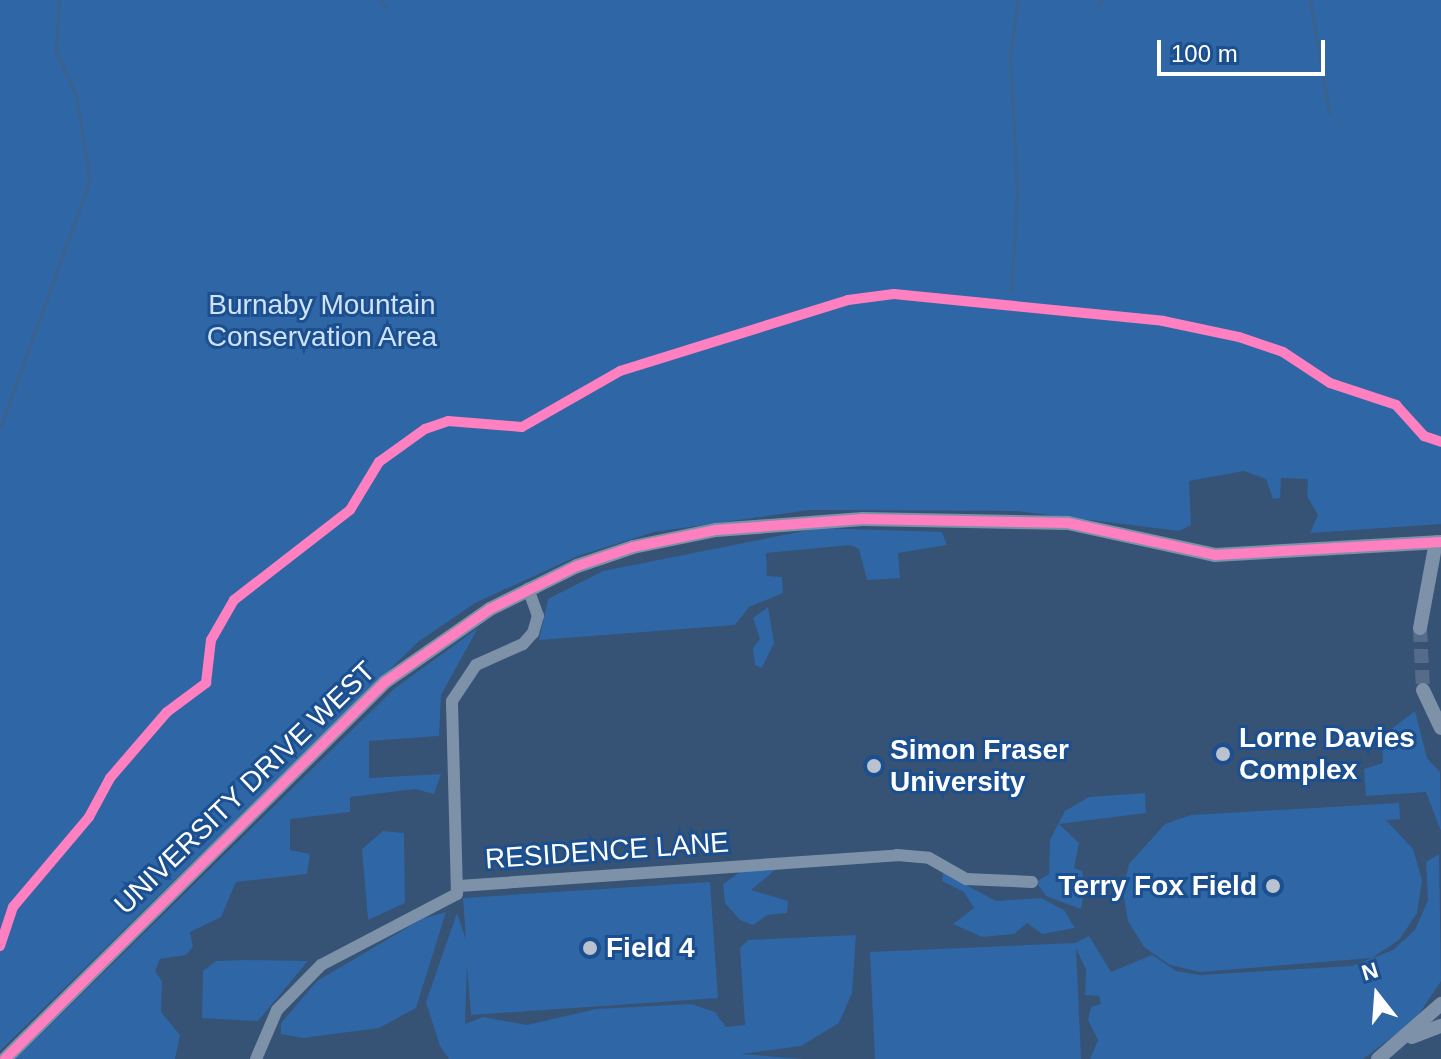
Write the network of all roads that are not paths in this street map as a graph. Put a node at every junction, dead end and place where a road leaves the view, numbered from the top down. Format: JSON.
{"nodes":[{"id":1,"x":1438,"y":542,"type":"edge"},
{"id":2,"x":528,"y":589,"type":"junction"},
{"id":3,"x":1420,"y":628,"type":"tunnel mouth"},
{"id":4,"x":1423,"y":690,"type":"tunnel mouth"},
{"id":5,"x":1441,"y":728,"type":"edge"},
{"id":6,"x":1032,"y":882,"type":"dead end"},
{"id":7,"x":459,"y":886,"type":"junction"},
{"id":8,"x":1441,"y":1004,"type":"edge"},
{"id":9,"x":1441,"y":1026,"type":"edge"},
{"id":10,"x":1408,"y":1038,"type":"junction"},
{"id":11,"x":5,"y":1059,"type":"edge"},
{"id":12,"x":256,"y":1059,"type":"edge"},
{"id":13,"x":1378,"y":1059,"type":"edge"}],
"edges":[{"from":1,"to":2,"type":"street","name":"UNIVERSITY DRIVE WEST"},
{"from":1,"to":3,"type":"street"},
{"from":2,"to":7,"type":"street"},
{"from":2,"to":11,"type":"street","name":"UNIVERSITY DRIVE WEST"},
{"from":4,"to":5,"type":"street"},
{"from":6,"to":7,"type":"street","name":"RESIDENCE LANE"},
{"from":7,"to":12,"type":"street","name":"RESIDENCE LANE"},
{"from":8,"to":10,"type":"street"},
{"from":9,"to":10,"type":"street"},
{"from":10,"to":13,"type":"street"}]}
